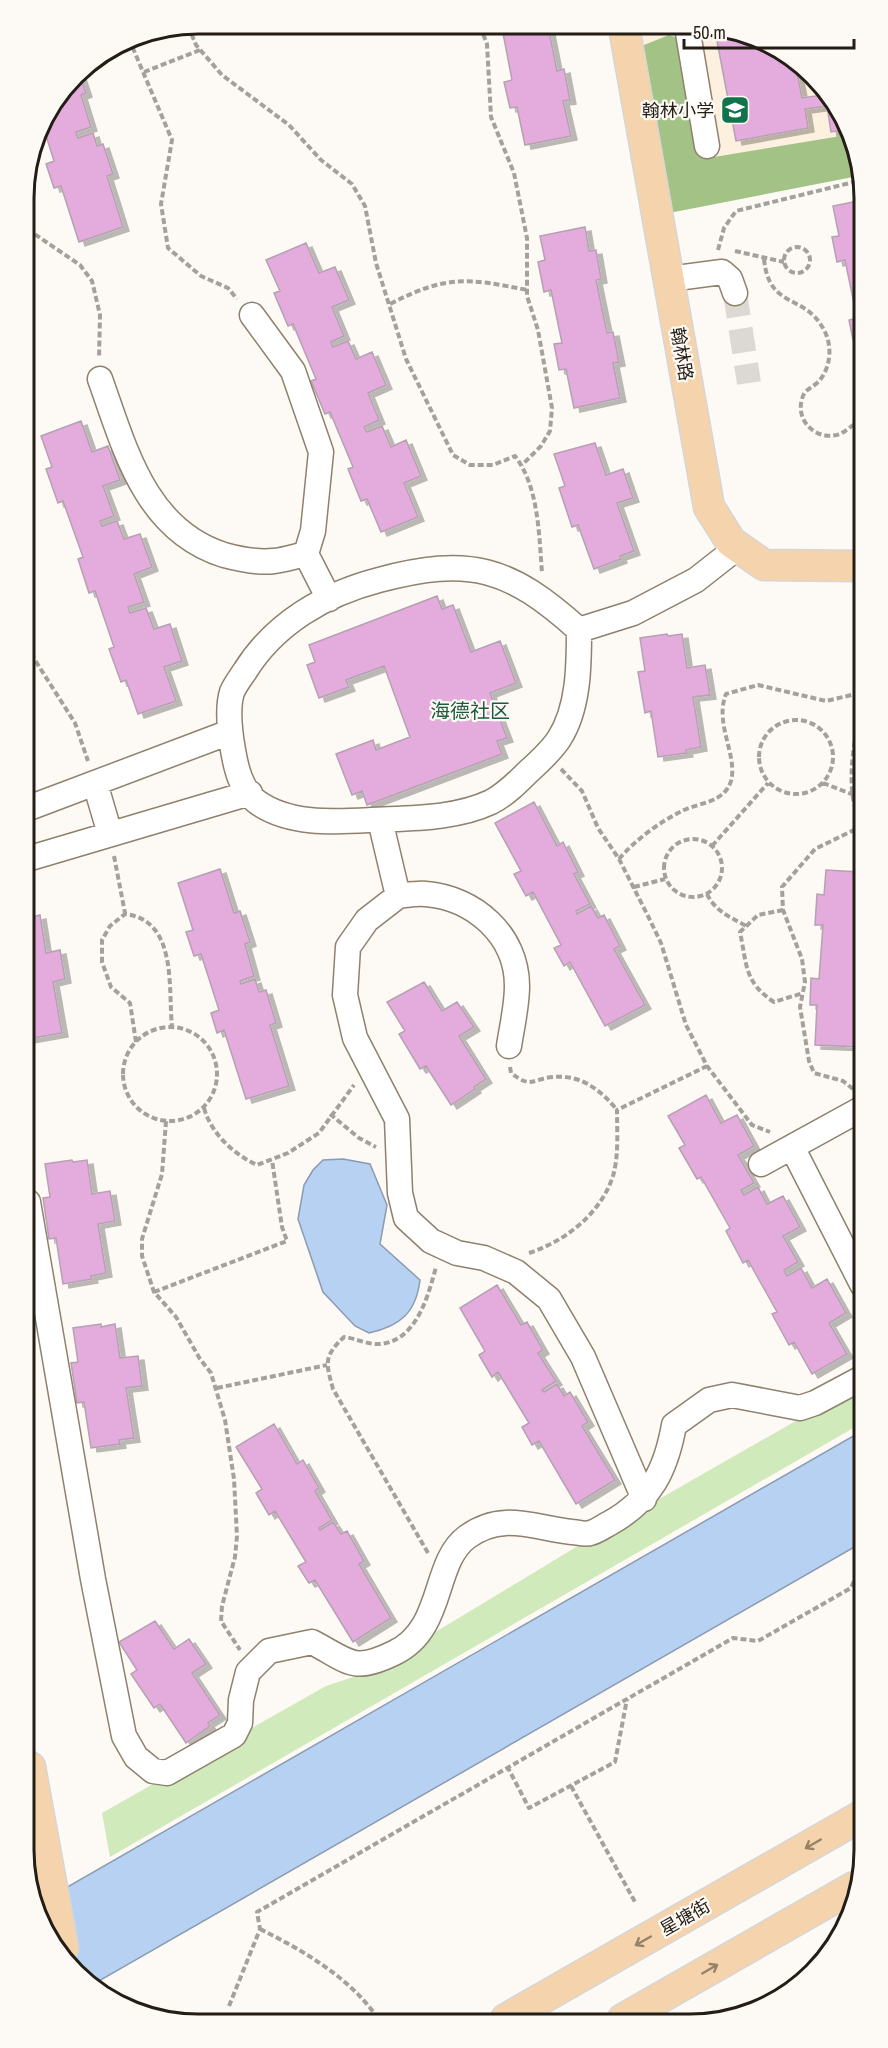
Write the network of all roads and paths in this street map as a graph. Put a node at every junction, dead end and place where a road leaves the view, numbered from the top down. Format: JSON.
{"nodes":[{"id":1,"x":483,"y":34,"type":"edge"},
{"id":2,"x":625,"y":34,"type":"edge"},
{"id":3,"x":688,"y":34,"type":"edge"},
{"id":4,"x":192,"y":35,"type":"edge"},
{"id":5,"x":133,"y":48,"type":"edge"},
{"id":6,"x":200,"y":50,"type":"junction"},
{"id":7,"x":144,"y":72,"type":"junction"},
{"id":8,"x":707,"y":146,"type":"dead end"},
{"id":9,"x":853,"y":182,"type":"edge"},
{"id":10,"x":35,"y":234,"type":"edge"},
{"id":11,"x":718,"y":244,"type":"junction"},
{"id":12,"x":764,"y":259,"type":"junction"},
{"id":13,"x":784,"y":262,"type":"junction"},
{"id":14,"x":718,"y":272,"type":"junction"},
{"id":15,"x":669,"y":279,"type":"junction"},
{"id":16,"x":527,"y":290,"type":"junction"},
{"id":17,"x":735,"y":293,"type":"tunnel mouth"},
{"id":18,"x":390,"y":304,"type":"junction"},
{"id":19,"x":252,"y":315,"type":"joint"},
{"id":20,"x":100,"y":379,"type":"joint"},
{"id":21,"x":854,"y":425,"type":"edge"},
{"id":22,"x":522,"y":465,"type":"junction"},
{"id":23,"x":738,"y":547,"type":"junction"},
{"id":24,"x":306,"y":554,"type":"junction"},
{"id":25,"x":854,"y":566,"type":"edge"},
{"id":26,"x":328,"y":599,"type":"junction"},
{"id":27,"x":545,"y":601,"type":"junction"},
{"id":28,"x":579,"y":630,"type":"junction"},
{"id":29,"x":35,"y":660,"type":"edge"},
{"id":30,"x":854,"y":694,"type":"edge"},
{"id":31,"x":230,"y":732,"type":"junction"},
{"id":32,"x":546,"y":753,"type":"junction"},
{"id":33,"x":854,"y":770,"type":"edge"},
{"id":34,"x":95,"y":783,"type":"junction"},
{"id":35,"x":768,"y":783,"type":"junction"},
{"id":36,"x":823,"y":783,"type":"junction"},
{"id":37,"x":854,"y":788,"type":"edge"},
{"id":38,"x":250,"y":793,"type":"junction"},
{"id":39,"x":854,"y":795,"type":"edge"},
{"id":40,"x":35,"y":806,"type":"edge"},
{"id":41,"x":380,"y":820,"type":"junction"},
{"id":42,"x":854,"y":830,"type":"edge"},
{"id":43,"x":110,"y":834,"type":"junction"},
{"id":44,"x":712,"y":846,"type":"junction"},
{"id":45,"x":35,"y":858,"type":"edge"},
{"id":46,"x":619,"y":859,"type":"junction"},
{"id":47,"x":665,"y":879,"type":"junction"},
{"id":48,"x":634,"y":887,"type":"junction"},
{"id":49,"x":707,"y":894,"type":"junction"},
{"id":50,"x":398,"y":896,"type":"junction"},
{"id":51,"x":783,"y":910,"type":"junction"},
{"id":52,"x":125,"y":914,"type":"junction"},
{"id":53,"x":746,"y":926,"type":"junction"},
{"id":54,"x":802,"y":993,"type":"junction"},
{"id":55,"x":172,"y":1027,"type":"junction"},
{"id":56,"x":136,"y":1042,"type":"junction"},
{"id":57,"x":509,"y":1046,"type":"joint"},
{"id":58,"x":707,"y":1066,"type":"junction"},
{"id":59,"x":371,"y":1067,"type":"junction"},
{"id":60,"x":853,"y":1094,"type":"edge"},
{"id":61,"x":853,"y":1105,"type":"edge"},
{"id":62,"x":204,"y":1108,"type":"junction"},
{"id":63,"x":617,"y":1110,"type":"junction"},
{"id":64,"x":330,"y":1114,"type":"junction"},
{"id":65,"x":166,"y":1121,"type":"junction"},
{"id":66,"x":792,"y":1146,"type":"junction"},
{"id":67,"x":399,"y":1155,"type":"junction"},
{"id":68,"x":272,"y":1160,"type":"junction"},
{"id":69,"x":761,"y":1164,"type":"dead end"},
{"id":70,"x":34,"y":1239,"type":"edge"},
{"id":71,"x":441,"y":1246,"type":"junction"},
{"id":72,"x":493,"y":1262,"type":"junction"},
{"id":73,"x":853,"y":1267,"type":"edge"},
{"id":74,"x":154,"y":1292,"type":"junction"},
{"id":75,"x":327,"y":1365,"type":"junction"},
{"id":76,"x":853,"y":1383,"type":"edge"},
{"id":77,"x":217,"y":1389,"type":"junction"},
{"id":78,"x":644,"y":1499,"type":"junction"},
{"id":79,"x":443,"y":1581,"type":"junction"},
{"id":80,"x":853,"y":1583,"type":"edge"},
{"id":81,"x":253,"y":1668,"type":"junction"},
{"id":82,"x":627,"y":1698,"type":"junction"},
{"id":83,"x":507,"y":1766,"type":"junction"},
{"id":84,"x":571,"y":1786,"type":"junction"},
{"id":85,"x":34,"y":1790,"type":"edge"},
{"id":86,"x":853,"y":1821,"type":"edge"},
{"id":87,"x":848,"y":1890,"type":"edge"},
{"id":88,"x":635,"y":1902,"type":"dead end"},
{"id":89,"x":260,"y":1929,"type":"junction"},
{"id":90,"x":61,"y":1940,"type":"edge"},
{"id":91,"x":229,"y":2007,"type":"dead end"},
{"id":92,"x":375,"y":2014,"type":"edge"},
{"id":93,"x":515,"y":2014,"type":"edge"},
{"id":94,"x":632,"y":2014,"type":"edge"}],
"edges":[{"from":1,"to":16,"type":"path"},
{"from":2,"to":15,"type":"main road","name":"翰林路"},
{"from":3,"to":8,"type":"lane"},
{"from":4,"to":6,"type":"path"},
{"from":5,"to":7,"type":"path"},
{"from":6,"to":7,"type":"path"},
{"from":6,"to":18,"type":"path"},
{"from":7,"to":19,"type":"path"},
{"from":9,"to":11,"type":"path"},
{"from":10,"to":20,"type":"path"},
{"from":11,"to":12,"type":"path"},
{"from":11,"to":14,"type":"path"},
{"from":12,"to":13,"type":"path"},
{"from":12,"to":21,"type":"path"},
{"from":13,"to":13,"type":"path"},
{"from":14,"to":15,"type":"lane"},
{"from":14,"to":17,"type":"lane"},
{"from":15,"to":23,"type":"main road","name":"翰林路"},
{"from":16,"to":18,"type":"path"},
{"from":16,"to":22,"type":"path"},
{"from":18,"to":22,"type":"path"},
{"from":19,"to":24,"type":"lane"},
{"from":20,"to":24,"type":"lane"},
{"from":22,"to":27,"type":"path"},
{"from":23,"to":25,"type":"main road","name":"翰林路"},
{"from":23,"to":28,"type":"lane"},
{"from":24,"to":26,"type":"lane"},
{"from":26,"to":27,"type":"lane"},
{"from":26,"to":31,"type":"lane"},
{"from":27,"to":28,"type":"lane"},
{"from":28,"to":32,"type":"lane"},
{"from":29,"to":34,"type":"path"},
{"from":30,"to":46,"type":"path"},
{"from":31,"to":34,"type":"lane"},
{"from":31,"to":38,"type":"lane"},
{"from":32,"to":41,"type":"lane"},
{"from":32,"to":46,"type":"path"},
{"from":33,"to":37,"type":"path"},
{"from":34,"to":40,"type":"lane"},
{"from":34,"to":43,"type":"lane"},
{"from":35,"to":36,"type":"path"},
{"from":35,"to":36,"type":"path"},
{"from":35,"to":44,"type":"path"},
{"from":36,"to":39,"type":"path"},
{"from":38,"to":41,"type":"lane"},
{"from":38,"to":43,"type":"lane"},
{"from":41,"to":50,"type":"lane"},
{"from":42,"to":51,"type":"path"},
{"from":43,"to":45,"type":"lane"},
{"from":43,"to":52,"type":"path"},
{"from":44,"to":47,"type":"path"},
{"from":44,"to":49,"type":"path"},
{"from":46,"to":48,"type":"path"},
{"from":47,"to":48,"type":"path"},
{"from":47,"to":49,"type":"path"},
{"from":48,"to":58,"type":"path"},
{"from":49,"to":53,"type":"path"},
{"from":50,"to":57,"type":"lane"},
{"from":50,"to":59,"type":"lane"},
{"from":51,"to":53,"type":"path"},
{"from":51,"to":54,"type":"path"},
{"from":52,"to":55,"type":"path"},
{"from":52,"to":56,"type":"path"},
{"from":53,"to":54,"type":"path"},
{"from":54,"to":60,"type":"path"},
{"from":55,"to":56,"type":"path"},
{"from":55,"to":62,"type":"path"},
{"from":56,"to":65,"type":"path"},
{"from":57,"to":63,"type":"path"},
{"from":58,"to":63,"type":"path"},
{"from":58,"to":66,"type":"path"},
{"from":59,"to":64,"type":"path"},
{"from":59,"to":67,"type":"lane"},
{"from":61,"to":66,"type":"lane"},
{"from":62,"to":65,"type":"path"},
{"from":62,"to":68,"type":"path"},
{"from":63,"to":72,"type":"path"},
{"from":64,"to":67,"type":"path"},
{"from":64,"to":68,"type":"path"},
{"from":65,"to":74,"type":"path"},
{"from":66,"to":69,"type":"lane"},
{"from":66,"to":73,"type":"lane"},
{"from":67,"to":71,"type":"lane"},
{"from":68,"to":74,"type":"path"},
{"from":70,"to":81,"type":"lane"},
{"from":71,"to":72,"type":"lane"},
{"from":71,"to":75,"type":"path"},
{"from":72,"to":78,"type":"lane"},
{"from":74,"to":77,"type":"path"},
{"from":75,"to":77,"type":"path"},
{"from":75,"to":79,"type":"path"},
{"from":76,"to":78,"type":"lane"},
{"from":77,"to":81,"type":"path"},
{"from":78,"to":79,"type":"lane"},
{"from":79,"to":81,"type":"lane"},
{"from":80,"to":82,"type":"path"},
{"from":82,"to":83,"type":"path"},
{"from":82,"to":84,"type":"path"},
{"from":83,"to":84,"type":"path"},
{"from":83,"to":89,"type":"path"},
{"from":84,"to":88,"type":"path"},
{"from":85,"to":90,"type":"main road"},
{"from":86,"to":93,"type":"main road","name":"星塘街","one_way":true},
{"from":94,"to":87,"type":"main road","one_way":true},
{"from":89,"to":91,"type":"path"},
{"from":89,"to":92,"type":"path"}]}
